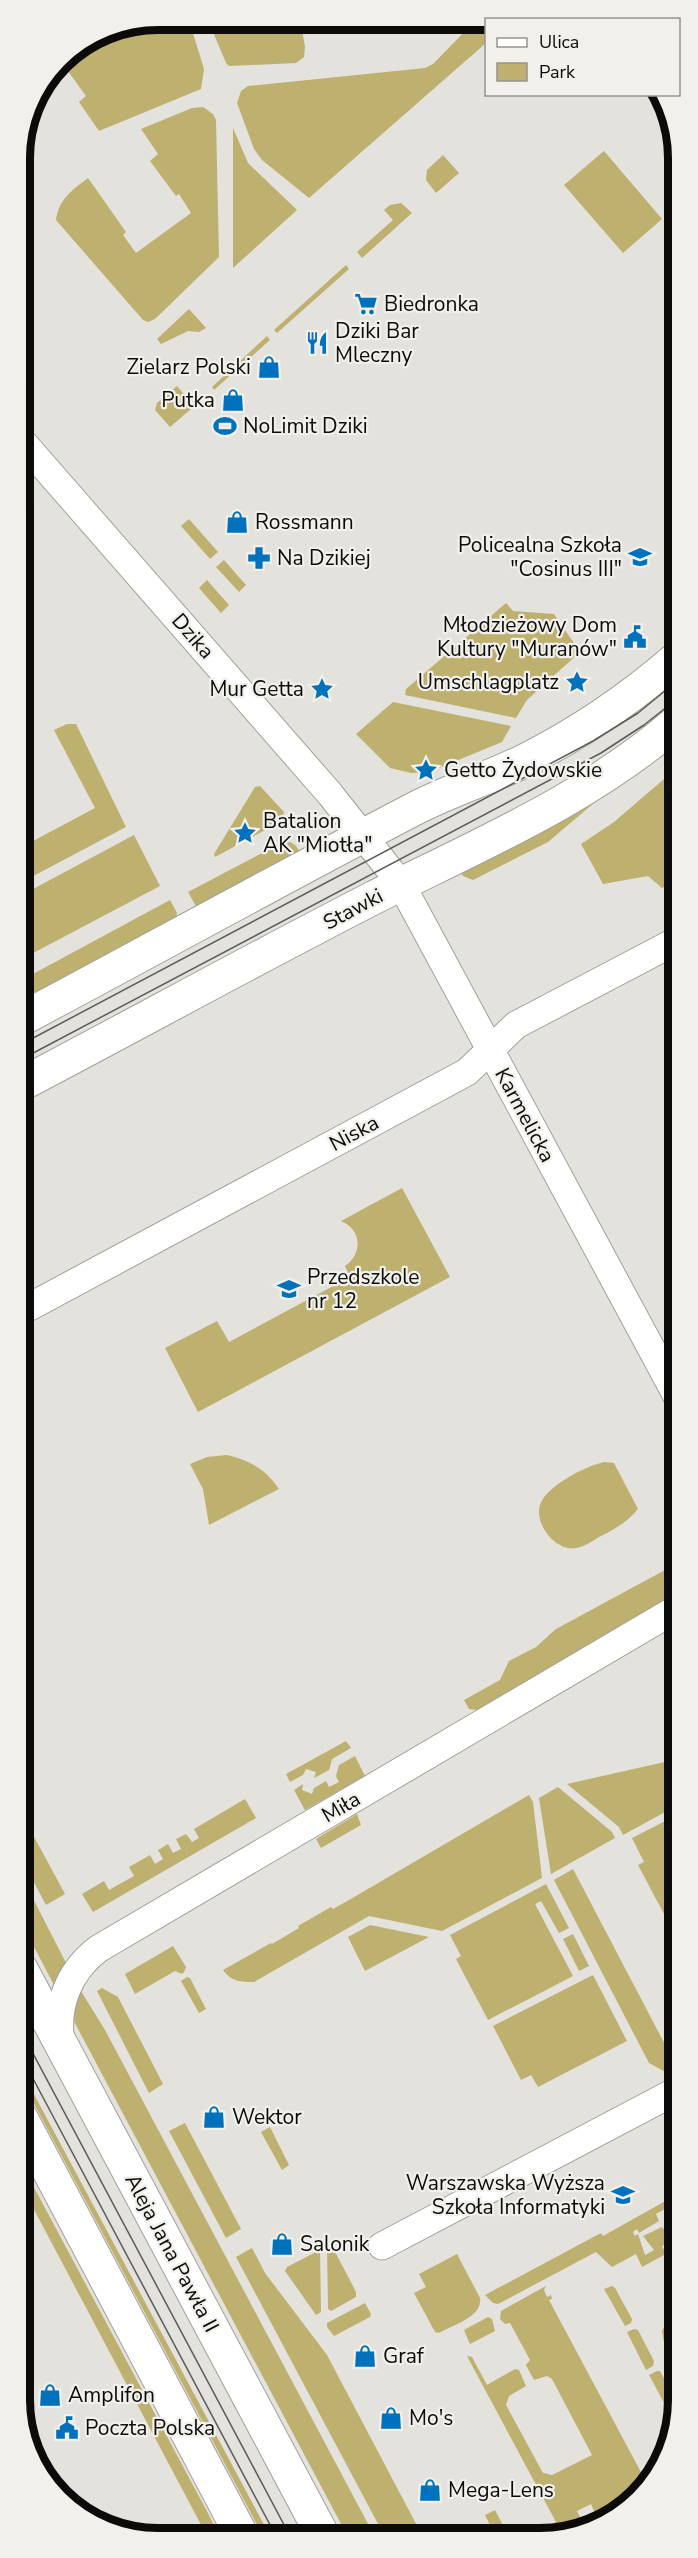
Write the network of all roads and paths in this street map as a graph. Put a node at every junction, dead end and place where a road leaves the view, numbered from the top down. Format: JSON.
{"nodes":[{"id":1,"x":30,"y":450,"type":"edge"},
{"id":2,"x":668,"y":666,"type":"edge"},
{"id":3,"x":668,"y":729,"type":"edge"},
{"id":4,"x":364,"y":836,"type":"junction"},
{"id":5,"x":401,"y":884,"type":"junction"},
{"id":6,"x":668,"y":945,"type":"edge"},
{"id":7,"x":30,"y":1015,"type":"edge"},
{"id":8,"x":490,"y":1050,"type":"junction"},
{"id":9,"x":30,"y":1080,"type":"edge"},
{"id":10,"x":30,"y":1307,"type":"edge"},
{"id":11,"x":668,"y":1379,"type":"edge"},
{"id":12,"x":668,"y":1614,"type":"edge"},
{"id":13,"x":30,"y":1986,"type":"edge"},
{"id":14,"x":62,"y":2046,"type":"junction"},
{"id":15,"x":668,"y":2095,"type":"edge"},
{"id":16,"x":30,"y":2135,"type":"edge"},
{"id":17,"x":382,"y":2246,"type":"dead end"},
{"id":18,"x":238,"y":2528,"type":"edge"},
{"id":19,"x":319,"y":2528,"type":"edge"}],
"edges":[{"from":1,"to":4,"type":"street","name":"Dzika"},
{"from":2,"to":4,"type":"street"},
{"from":3,"to":5,"type":"street","name":"Stawki"},
{"from":4,"to":5,"type":"street","name":"Karmelicka"},
{"from":4,"to":7,"type":"street"},
{"from":5,"to":8,"type":"street","name":"Karmelicka"},
{"from":5,"to":9,"type":"street","name":"Stawki"},
{"from":6,"to":8,"type":"street","name":"Niska"},
{"from":8,"to":10,"type":"street","name":"Niska"},
{"from":8,"to":11,"type":"street","name":"Karmelicka"},
{"from":12,"to":14,"type":"street","name":"Miła"},
{"from":13,"to":14,"type":"street","name":"Aleja Jana Pawła II"},
{"from":14,"to":19,"type":"street","name":"Aleja Jana Pawła II"},
{"from":15,"to":17,"type":"street"},
{"from":16,"to":18,"type":"street"}]}
